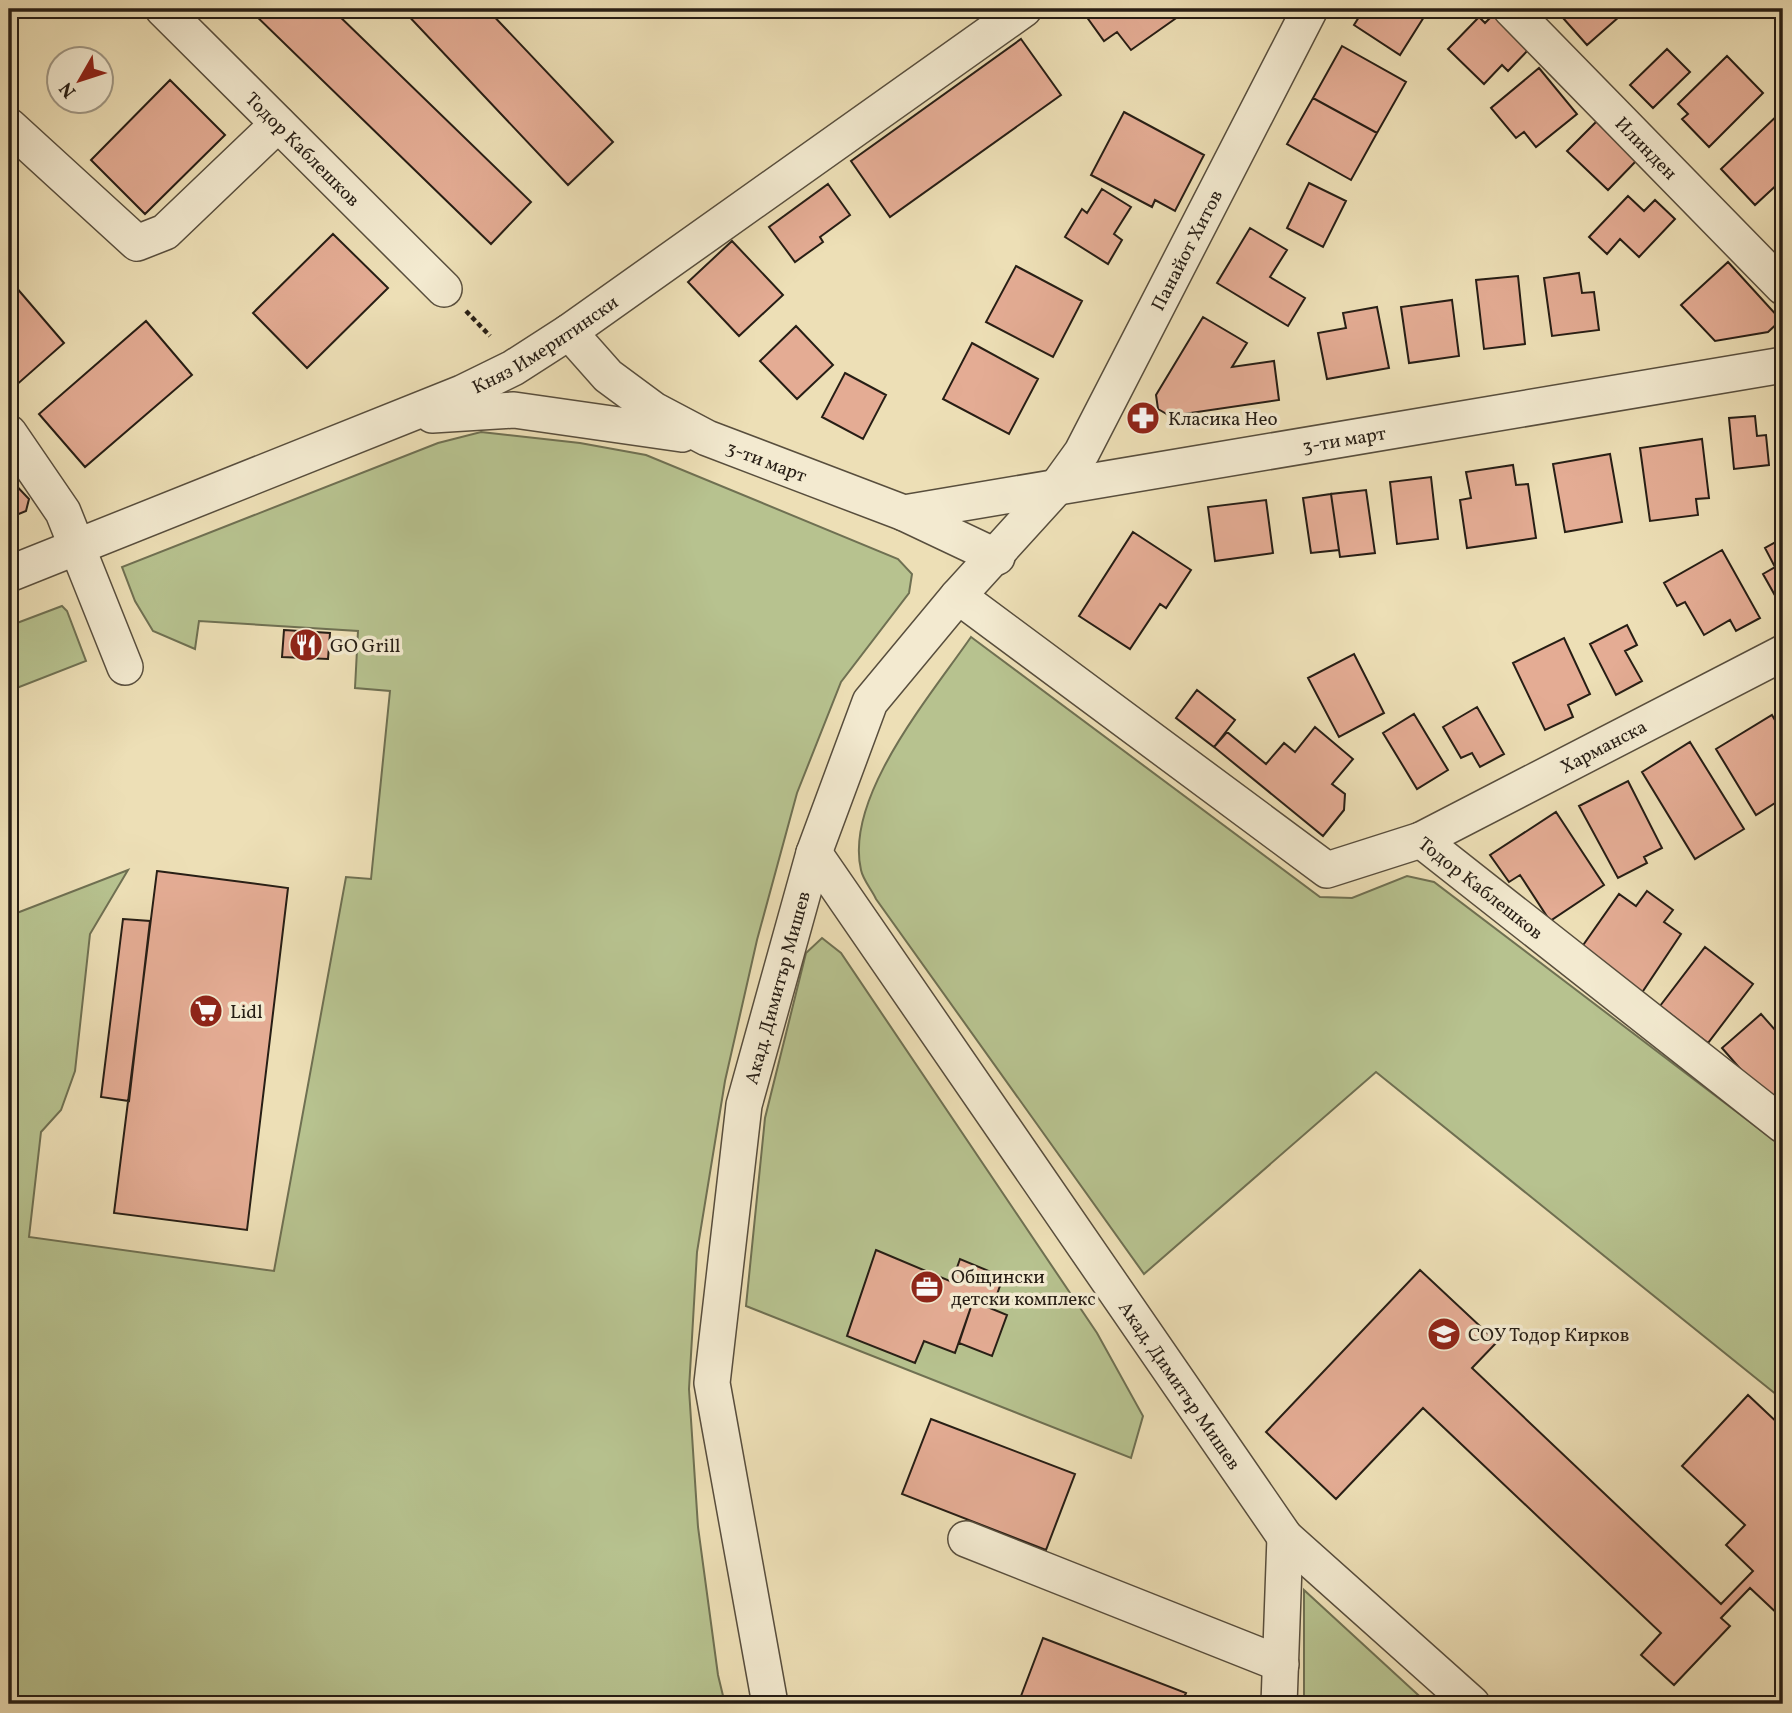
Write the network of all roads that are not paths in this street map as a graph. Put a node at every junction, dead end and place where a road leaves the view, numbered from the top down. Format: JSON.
{"nodes":[{"id":1,"x":163,"y":9,"type":"edge"},
{"id":2,"x":1024,"y":9,"type":"edge"},
{"id":3,"x":1310,"y":9,"type":"edge"},
{"id":4,"x":1511,"y":9,"type":"edge"},
{"id":5,"x":278,"y":124,"type":"junction"},
{"id":6,"x":9,"y":126,"type":"edge"},
{"id":7,"x":1783,"y":287,"type":"edge"},
{"id":8,"x":444,"y":289,"type":"dead end"},
{"id":9,"x":569,"y":332,"type":"junction"},
{"id":10,"x":1783,"y":365,"type":"edge"},
{"id":11,"x":394,"y":419,"type":"junction"},
{"id":12,"x":9,"y":433,"type":"edge"},
{"id":13,"x":707,"y":438,"type":"junction"},
{"id":14,"x":1056,"y":488,"type":"junction"},
{"id":15,"x":904,"y":513,"type":"junction"},
{"id":16,"x":77,"y":545,"type":"junction"},
{"id":17,"x":997,"y":556,"type":"junction"},
{"id":18,"x":9,"y":574,"type":"edge"},
{"id":19,"x":958,"y":596,"type":"junction"},
{"id":20,"x":1783,"y":653,"type":"edge"},
{"id":21,"x":125,"y":667,"type":"dead end"},
{"id":22,"x":1421,"y":840,"type":"junction"},
{"id":23,"x":814,"y":853,"type":"junction"},
{"id":24,"x":1783,"y":1125,"type":"edge"},
{"id":25,"x":1285,"y":1537,"type":"junction"},
{"id":26,"x":966,"y":1539,"type":"dead end"},
{"id":27,"x":1281,"y":1664,"type":"junction"},
{"id":28,"x":769,"y":1704,"type":"edge"},
{"id":29,"x":1279,"y":1704,"type":"edge"},
{"id":30,"x":1472,"y":1704,"type":"edge"}],
"edges":[{"from":1,"to":5,"type":"street","name":"Тодор Каблешков"},
{"from":2,"to":9,"type":"street","name":"Княз Имеритински"},
{"from":3,"to":14,"type":"street","name":"Панайот Хитов"},
{"from":4,"to":7,"type":"street","name":"Илинден"},
{"from":5,"to":6,"type":"street"},
{"from":5,"to":8,"type":"street","name":"Тодор Каблешков"},
{"from":9,"to":11,"type":"street","name":"Княз Имеритински"},
{"from":9,"to":13,"type":"street"},
{"from":10,"to":14,"type":"street","name":"3-ти март"},
{"from":11,"to":13,"type":"street"},
{"from":11,"to":16,"type":"street","name":"Княз Имеритински"},
{"from":12,"to":16,"type":"street"},
{"from":13,"to":15,"type":"street","name":"3-ти март"},
{"from":14,"to":15,"type":"street","name":"3-ти март"},
{"from":14,"to":17,"type":"street","name":"Акад. Димитър Мишев"},
{"from":15,"to":17,"type":"street","name":"3-ти март"},
{"from":16,"to":18,"type":"street","name":"Княз Имеритински"},
{"from":16,"to":21,"type":"street"},
{"from":17,"to":19,"type":"street","name":"Акад. Димитър Мишев"},
{"from":19,"to":22,"type":"street","name":"Тодор Каблешков"},
{"from":19,"to":23,"type":"street","name":"Акад. Димитър Мишев"},
{"from":20,"to":22,"type":"street","name":"Харманска"},
{"from":22,"to":24,"type":"street","name":"Тодор Каблешков"},
{"from":23,"to":25,"type":"street","name":"Акад. Димитър Мишев"},
{"from":23,"to":28,"type":"street","name":"Акад. Димитър Мишев"},
{"from":25,"to":27,"type":"street"},
{"from":25,"to":30,"type":"street","name":"Акад. Димитър Мишев"},
{"from":26,"to":27,"type":"street"},
{"from":27,"to":29,"type":"street"}]}
